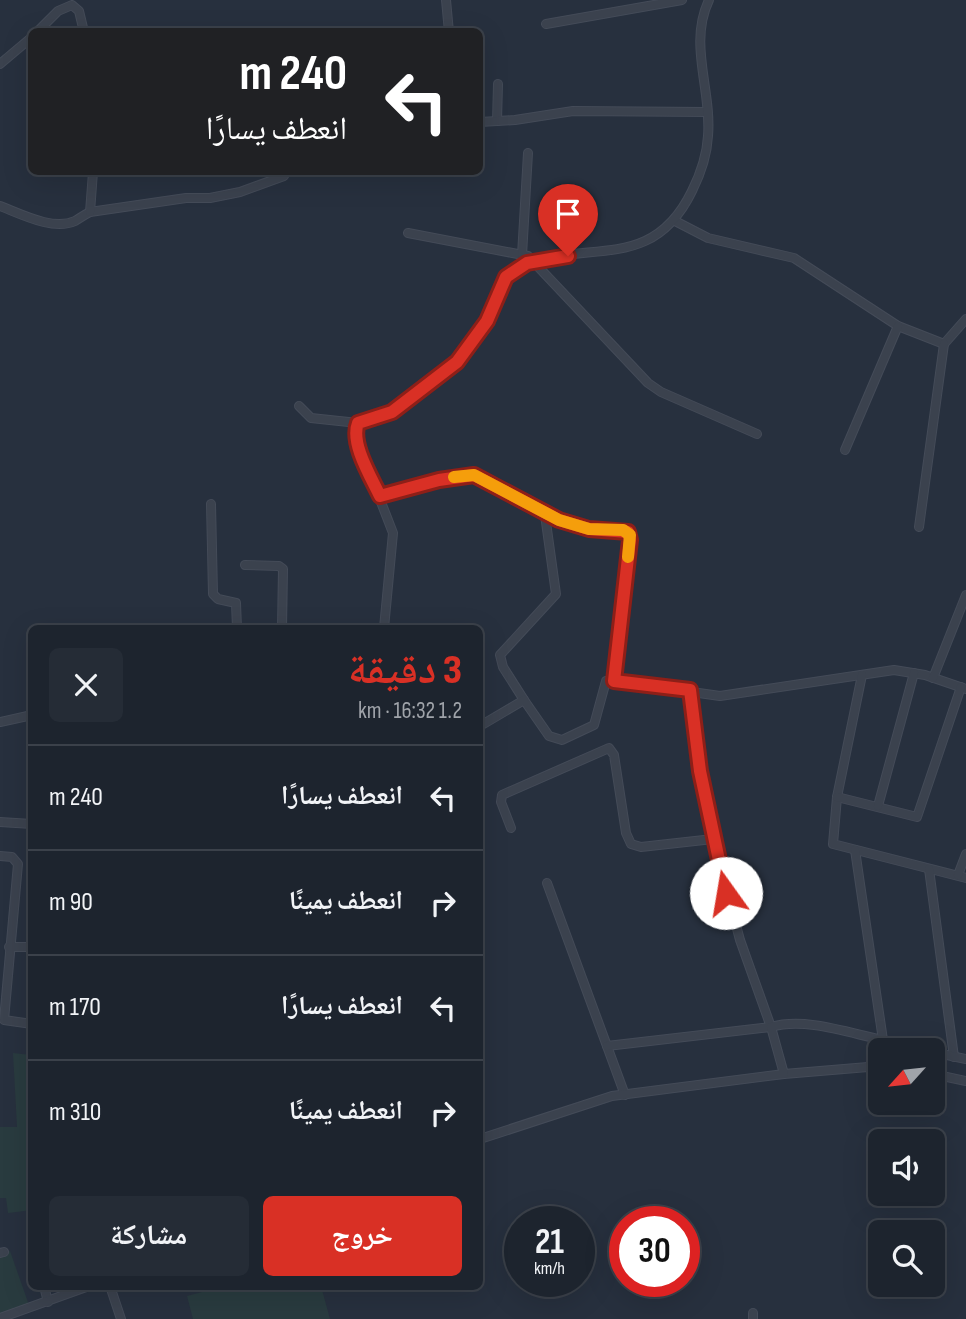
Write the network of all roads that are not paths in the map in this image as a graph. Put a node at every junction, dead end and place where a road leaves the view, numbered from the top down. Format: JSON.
{"nodes":[{"id":1,"x":446,"y":0,"type":"edge"},
{"id":2,"x":682,"y":0,"type":"edge"},
{"id":3,"x":709,"y":0,"type":"edge"},
{"id":4,"x":546,"y":24,"type":"dead end"},
{"id":5,"x":41,"y":28,"type":"edge"},
{"id":6,"x":83,"y":28,"type":"edge"},
{"id":7,"x":449,"y":28,"type":"edge"},
{"id":8,"x":28,"y":40,"type":"edge"},
{"id":9,"x":0,"y":64,"type":"edge"},
{"id":10,"x":498,"y":84,"type":"dead end"},
{"id":11,"x":707,"y":112,"type":"junction"},
{"id":12,"x":496,"y":121,"type":"junction"},
{"id":13,"x":483,"y":122,"type":"edge"},
{"id":14,"x":528,"y":153,"type":"dead end"},
{"id":15,"x":93,"y":175,"type":"edge"},
{"id":16,"x":284,"y":176,"type":"dead end"},
{"id":17,"x":0,"y":206,"type":"edge"},
{"id":18,"x":90,"y":212,"type":"junction"},
{"id":19,"x":675,"y":221,"type":"junction"},
{"id":20,"x":408,"y":233,"type":"dead end"},
{"id":21,"x":522,"y":255,"type":"junction"},
{"id":22,"x":535,"y":261,"type":"junction"},
{"id":23,"x":966,"y":319,"type":"edge"},
{"id":24,"x":898,"y":326,"type":"junction"},
{"id":25,"x":944,"y":344,"type":"junction"},
{"id":26,"x":299,"y":406,"type":"dead end"},
{"id":27,"x":358,"y":423,"type":"junction"},
{"id":28,"x":757,"y":434,"type":"dead end"},
{"id":29,"x":845,"y":450,"type":"dead end"},
{"id":30,"x":380,"y":496,"type":"junction"},
{"id":31,"x":211,"y":504,"type":"dead end"},
{"id":32,"x":545,"y":514,"type":"junction"},
{"id":33,"x":919,"y":527,"type":"dead end"},
{"id":34,"x":245,"y":565,"type":"dead end"},
{"id":35,"x":966,"y":596,"type":"edge"},
{"id":36,"x":237,"y":625,"type":"edge"},
{"id":37,"x":282,"y":625,"type":"edge"},
{"id":38,"x":384,"y":625,"type":"edge"},
{"id":39,"x":914,"y":673,"type":"junction"},
{"id":40,"x":862,"y":675,"type":"junction"},
{"id":41,"x":933,"y":678,"type":"junction"},
{"id":42,"x":614,"y":681,"type":"junction"},
{"id":43,"x":963,"y":688,"type":"edge"},
{"id":44,"x":690,"y":690,"type":"junction"},
{"id":45,"x":524,"y":700,"type":"junction"},
{"id":46,"x":28,"y":716,"type":"edge"},
{"id":47,"x":0,"y":722,"type":"edge"},
{"id":48,"x":483,"y":724,"type":"edge"},
{"id":49,"x":838,"y":797,"type":"junction"},
{"id":50,"x":878,"y":806,"type":"junction"},
{"id":51,"x":0,"y":822,"type":"edge"},
{"id":52,"x":28,"y":824,"type":"edge"},
{"id":53,"x":511,"y":828,"type":"dead end"},
{"id":54,"x":713,"y":839,"type":"junction"},
{"id":55,"x":855,"y":850,"type":"junction"},
{"id":56,"x":966,"y":853,"type":"edge"},
{"id":57,"x":0,"y":856,"type":"edge"},
{"id":58,"x":929,"y":869,"type":"junction"},
{"id":59,"x":962,"y":876,"type":"edge"},
{"id":60,"x":547,"y":883,"type":"dead end"},
{"id":61,"x":9,"y":947,"type":"junction"},
{"id":62,"x":28,"y":947,"type":"edge"},
{"id":63,"x":3,"y":978,"type":"edge"},
{"id":64,"x":28,"y":1023,"type":"edge"},
{"id":65,"x":771,"y":1027,"type":"junction"},
{"id":66,"x":872,"y":1038,"type":"edge"},
{"id":67,"x":883,"y":1038,"type":"edge"},
{"id":68,"x":607,"y":1046,"type":"junction"},
{"id":69,"x":945,"y":1055,"type":"edge"},
{"id":70,"x":954,"y":1057,"type":"junction"},
{"id":71,"x":966,"y":1059,"type":"edge"},
{"id":72,"x":868,"y":1067,"type":"edge"},
{"id":73,"x":785,"y":1074,"type":"junction"},
{"id":74,"x":945,"y":1077,"type":"edge"},
{"id":75,"x":966,"y":1081,"type":"edge"},
{"id":76,"x":625,"y":1095,"type":"junction"},
{"id":77,"x":483,"y":1138,"type":"edge"},
{"id":78,"x":45,"y":1290,"type":"edge"},
{"id":79,"x":79,"y":1290,"type":"edge"},
{"id":80,"x":111,"y":1290,"type":"edge"},
{"id":81,"x":48,"y":1302,"type":"junction"},
{"id":82,"x":0,"y":1318,"type":"edge"},
{"id":83,"x":121,"y":1319,"type":"edge"}],
"edges":[{"from":1,"to":7,"type":"street"},
{"from":2,"to":4,"type":"street"},
{"from":3,"to":11,"type":"street"},
{"from":5,"to":6,"type":"street"},
{"from":8,"to":9,"type":"street"},
{"from":10,"to":12,"type":"street"},
{"from":11,"to":12,"type":"street"},
{"from":11,"to":19,"type":"street"},
{"from":12,"to":13,"type":"street"},
{"from":14,"to":21,"type":"street"},
{"from":15,"to":18,"type":"street"},
{"from":16,"to":18,"type":"street"},
{"from":17,"to":18,"type":"street"},
{"from":19,"to":22,"type":"street"},
{"from":19,"to":24,"type":"street"},
{"from":20,"to":21,"type":"street"},
{"from":21,"to":22,"type":"street"},
{"from":22,"to":27,"type":"street"},
{"from":22,"to":28,"type":"street"},
{"from":23,"to":25,"type":"street"},
{"from":24,"to":25,"type":"street"},
{"from":24,"to":29,"type":"street"},
{"from":25,"to":33,"type":"street"},
{"from":26,"to":27,"type":"street"},
{"from":27,"to":30,"type":"street"},
{"from":30,"to":32,"type":"street"},
{"from":30,"to":38,"type":"street"},
{"from":31,"to":36,"type":"street"},
{"from":32,"to":42,"type":"street"},
{"from":32,"to":45,"type":"street"},
{"from":34,"to":37,"type":"street"},
{"from":35,"to":41,"type":"street"},
{"from":39,"to":40,"type":"street"},
{"from":39,"to":41,"type":"street"},
{"from":39,"to":50,"type":"street"},
{"from":40,"to":44,"type":"street"},
{"from":40,"to":49,"type":"street"},
{"from":41,"to":43,"type":"street"},
{"from":42,"to":44,"type":"street"},
{"from":42,"to":45,"type":"street"},
{"from":43,"to":50,"type":"street"},
{"from":44,"to":54,"type":"street"},
{"from":45,"to":48,"type":"street"},
{"from":46,"to":47,"type":"street"},
{"from":49,"to":50,"type":"street"},
{"from":49,"to":55,"type":"street"},
{"from":51,"to":52,"type":"street"},
{"from":53,"to":54,"type":"street"},
{"from":54,"to":65,"type":"street"},
{"from":55,"to":58,"type":"street"},
{"from":55,"to":67,"type":"street"},
{"from":56,"to":59,"type":"street"},
{"from":57,"to":61,"type":"street"},
{"from":58,"to":59,"type":"street"},
{"from":58,"to":70,"type":"street"},
{"from":60,"to":68,"type":"street"},
{"from":61,"to":62,"type":"street"},
{"from":61,"to":63,"type":"street"},
{"from":63,"to":64,"type":"street"},
{"from":65,"to":66,"type":"street"},
{"from":65,"to":68,"type":"street"},
{"from":65,"to":73,"type":"street"},
{"from":68,"to":76,"type":"street"},
{"from":69,"to":70,"type":"street"},
{"from":70,"to":71,"type":"street"},
{"from":72,"to":73,"type":"street"},
{"from":73,"to":76,"type":"street"},
{"from":74,"to":75,"type":"street"},
{"from":76,"to":77,"type":"street"},
{"from":78,"to":81,"type":"street"},
{"from":79,"to":81,"type":"street"},
{"from":80,"to":83,"type":"street"},
{"from":81,"to":82,"type":"street"}]}
